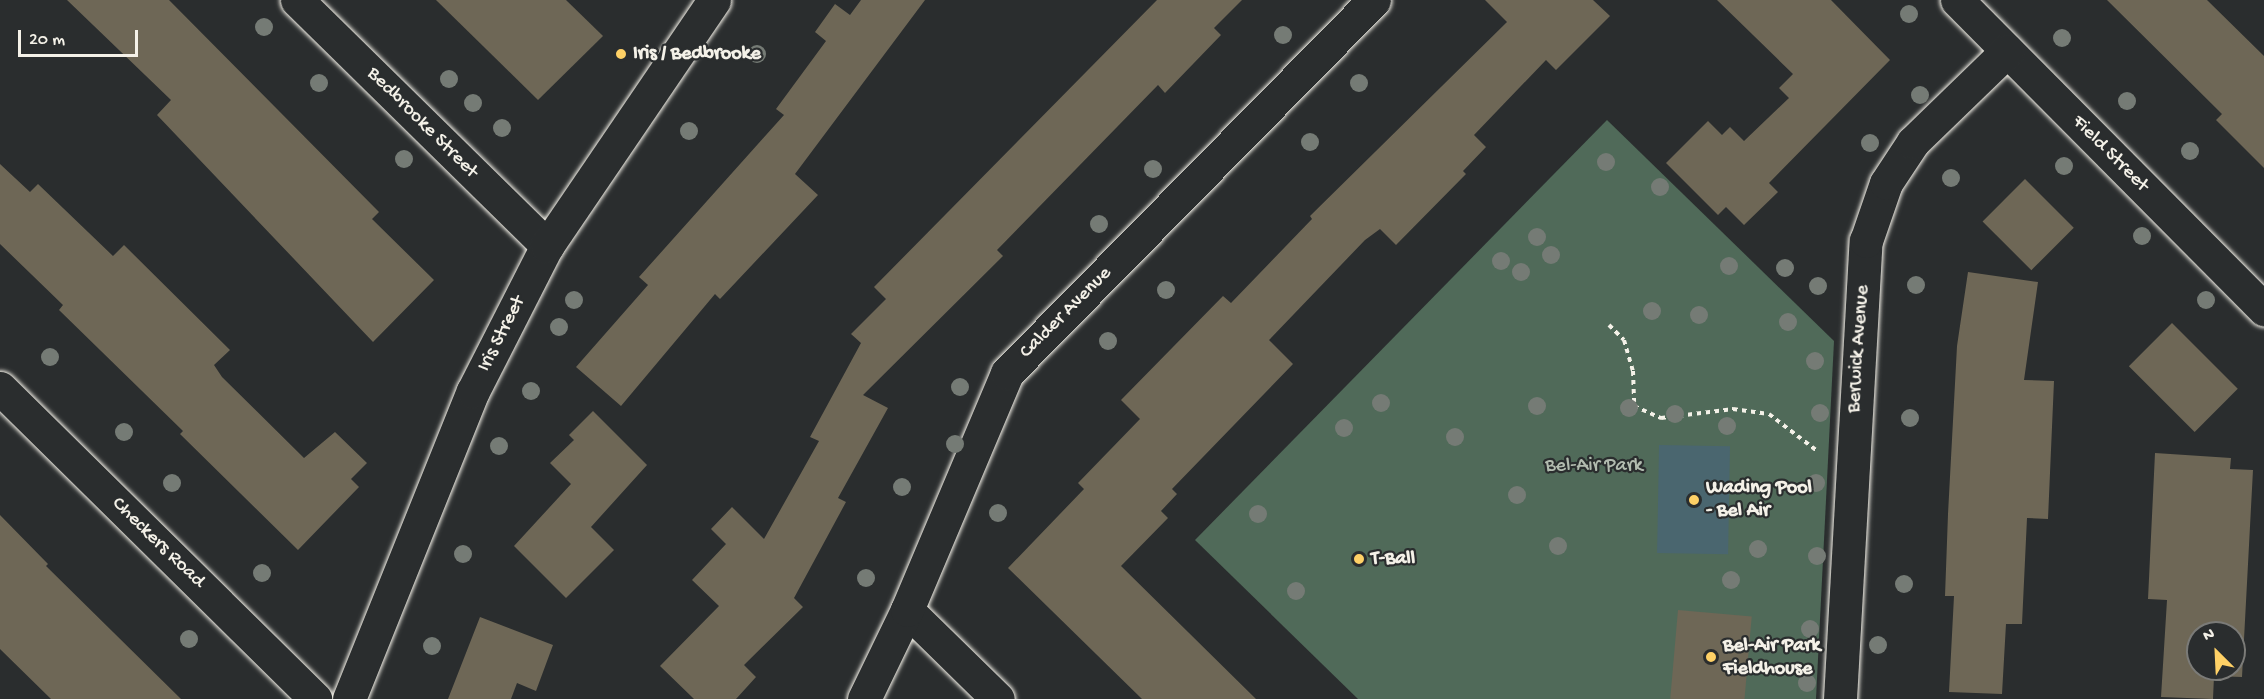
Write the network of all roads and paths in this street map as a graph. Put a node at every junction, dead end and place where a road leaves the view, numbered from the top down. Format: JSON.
{"nodes":[{"id":1,"x":297,"y":0,"type":"edge"},
{"id":2,"x":714,"y":0,"type":"edge"},
{"id":3,"x":1374,"y":0,"type":"edge"},
{"id":4,"x":1957,"y":0,"type":"edge"},
{"id":5,"x":2007,"y":51,"type":"junction"},
{"id":6,"x":547,"y":246,"type":"junction"},
{"id":7,"x":2264,"y":309,"type":"edge"},
{"id":8,"x":1609,"y":325,"type":"dead end"},
{"id":9,"x":0,"y":388,"type":"edge"},
{"id":10,"x":1851,"y":474,"type":"junction"},
{"id":11,"x":907,"y":610,"type":"junction"},
{"id":12,"x":315,"y":699,"type":"edge"},
{"id":13,"x":349,"y":699,"type":"edge"},
{"id":14,"x":864,"y":699,"type":"edge"},
{"id":15,"x":998,"y":699,"type":"edge"},
{"id":16,"x":1840,"y":699,"type":"edge"}],
"edges":[{"from":1,"to":6,"type":"street","name":"Bedbrooke Street"},
{"from":2,"to":6,"type":"street","name":"Iris Street"},
{"from":3,"to":11,"type":"street","name":"Calder Avenue"},
{"from":4,"to":5,"type":"street","name":"Field Street"},
{"from":5,"to":7,"type":"street","name":"Field Street"},
{"from":5,"to":10,"type":"street","name":"Berwick Avenue"},
{"from":6,"to":13,"type":"street","name":"Iris Street"},
{"from":8,"to":10,"type":"path"},
{"from":9,"to":12,"type":"street","name":"Checkers Road"},
{"from":10,"to":16,"type":"street","name":"Berwick Avenue"},
{"from":11,"to":14,"type":"street","name":"Calder Avenue"},
{"from":11,"to":15,"type":"street"}]}
